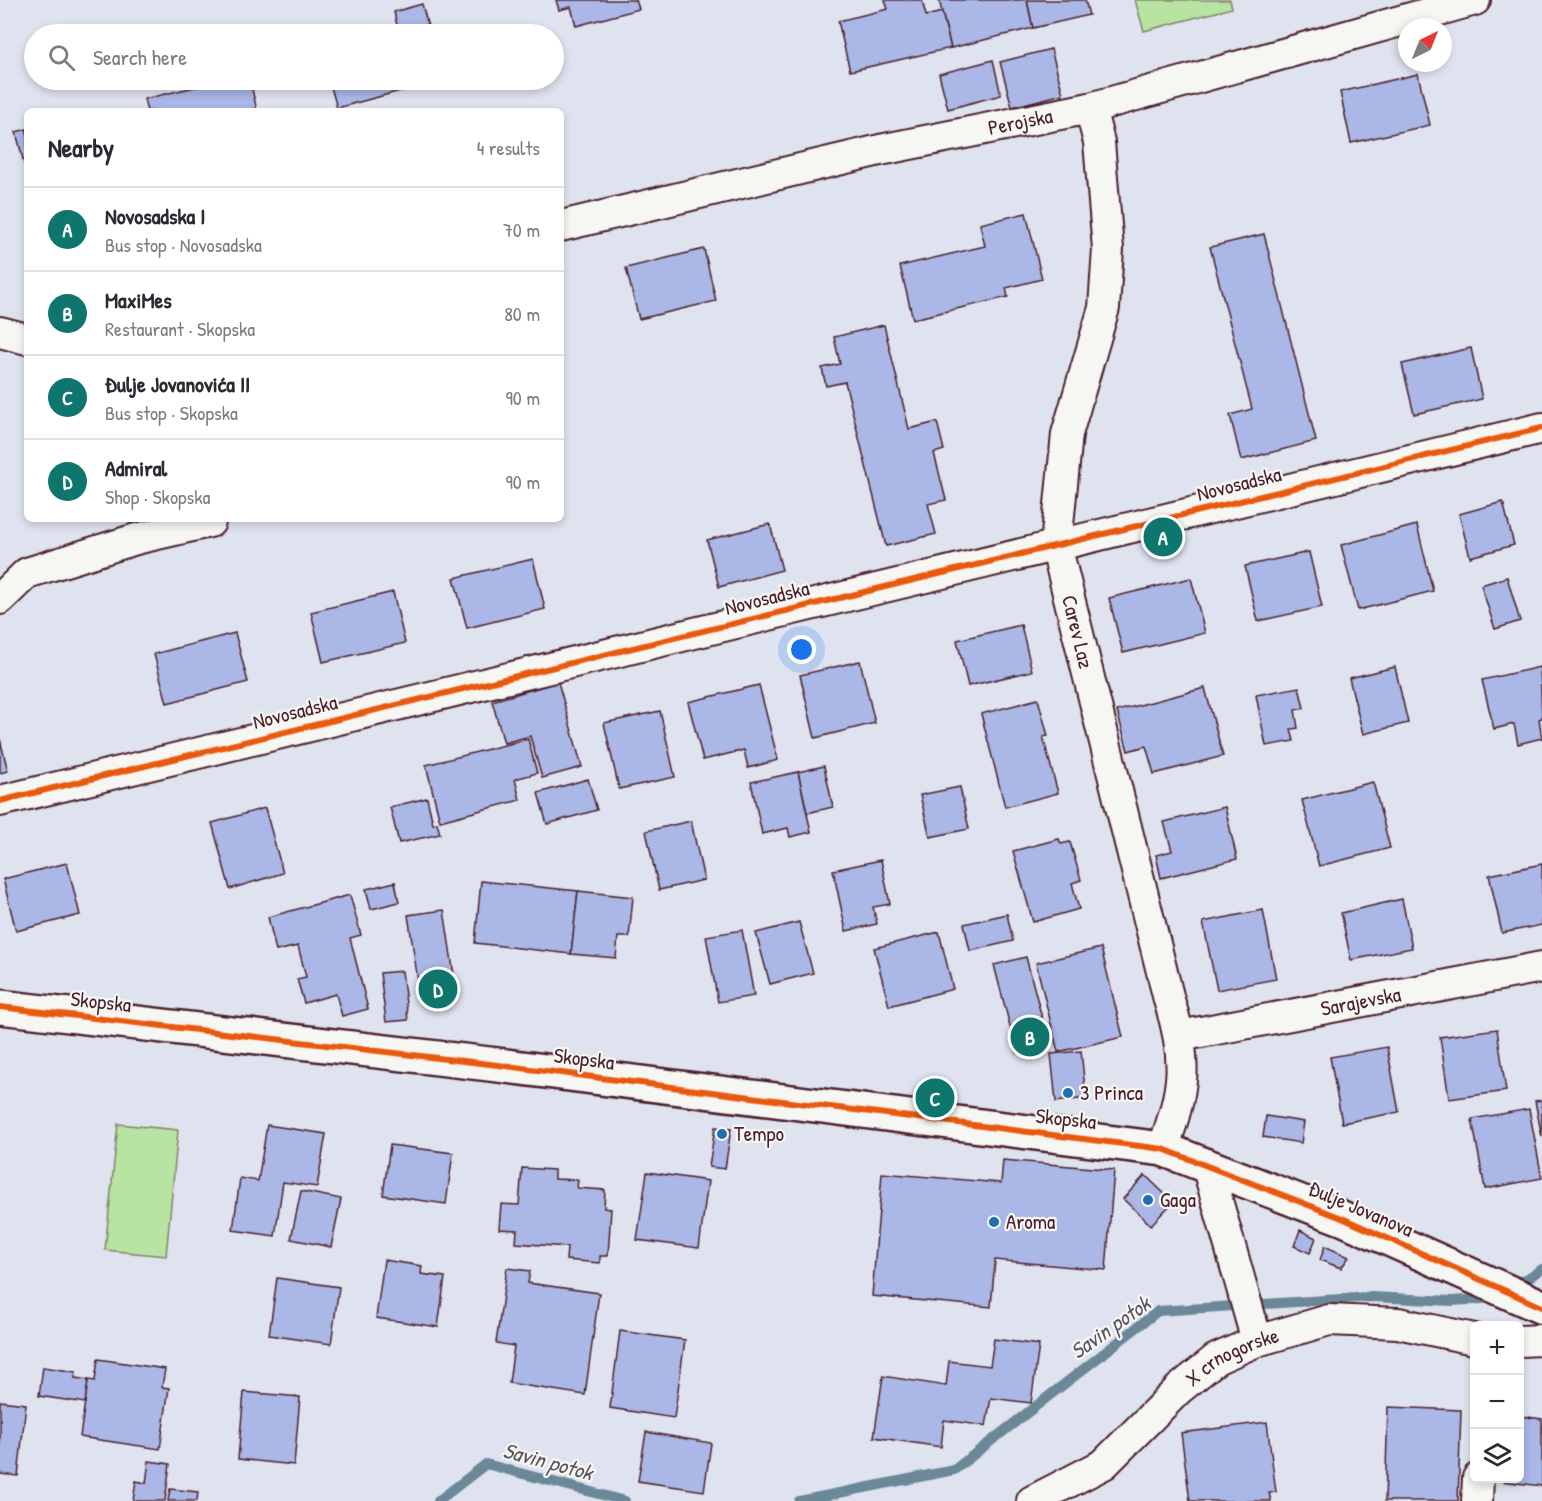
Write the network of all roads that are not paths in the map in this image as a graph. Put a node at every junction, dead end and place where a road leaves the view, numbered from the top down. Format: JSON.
{"nodes":[{"id":1,"x":1475,"y":0,"type":"edge"},
{"id":2,"x":1090,"y":108,"type":"junction"},
{"id":3,"x":564,"y":225,"type":"edge"},
{"id":4,"x":0,"y":332,"type":"edge"},
{"id":5,"x":24,"y":338,"type":"edge"},
{"id":6,"x":1542,"y":430,"type":"edge"},
{"id":7,"x":210,"y":522,"type":"dead end"},
{"id":8,"x":1056,"y":545,"type":"junction"},
{"id":9,"x":0,"y":599,"type":"edge"},
{"id":10,"x":0,"y":801,"type":"edge"},
{"id":11,"x":1542,"y":967,"type":"edge"},
{"id":12,"x":0,"y":1007,"type":"edge"},
{"id":13,"x":1180,"y":1036,"type":"junction"},
{"id":14,"x":1163,"y":1149,"type":"junction"},
{"id":15,"x":1207,"y":1165,"type":"junction"},
{"id":16,"x":1542,"y":1307,"type":"edge"},
{"id":17,"x":1253,"y":1329,"type":"junction"},
{"id":18,"x":1470,"y":1338,"type":"edge"},
{"id":19,"x":1542,"y":1340,"type":"edge"},
{"id":20,"x":1524,"y":1341,"type":"edge"},
{"id":21,"x":1478,"y":1483,"type":"edge"},
{"id":22,"x":1032,"y":1501,"type":"edge"},
{"id":23,"x":1477,"y":1501,"type":"edge"}],
"edges":[{"from":1,"to":2,"type":"street","name":"Perojska"},
{"from":2,"to":3,"type":"street","name":"Perojska"},
{"from":2,"to":8,"type":"street","name":"Carev Laz"},
{"from":4,"to":5,"type":"street"},
{"from":6,"to":8,"type":"street","name":"Novosadska"},
{"from":7,"to":9,"type":"street"},
{"from":8,"to":10,"type":"street","name":"Novosadska"},
{"from":8,"to":13,"type":"street","name":"Carev Laz"},
{"from":11,"to":13,"type":"street","name":"Sarajevska"},
{"from":12,"to":14,"type":"street","name":"Skopska"},
{"from":13,"to":14,"type":"street","name":"Carev Laz"},
{"from":14,"to":15,"type":"street","name":"Đulje Jovanova"},
{"from":15,"to":16,"type":"street","name":"Đulje Jovanova"},
{"from":15,"to":17,"type":"street"},
{"from":17,"to":18,"type":"street","name":"X crnogorske"},
{"from":17,"to":22,"type":"street","name":"X crnogorske"},
{"from":19,"to":20,"type":"street"},
{"from":21,"to":23,"type":"street"}]}
